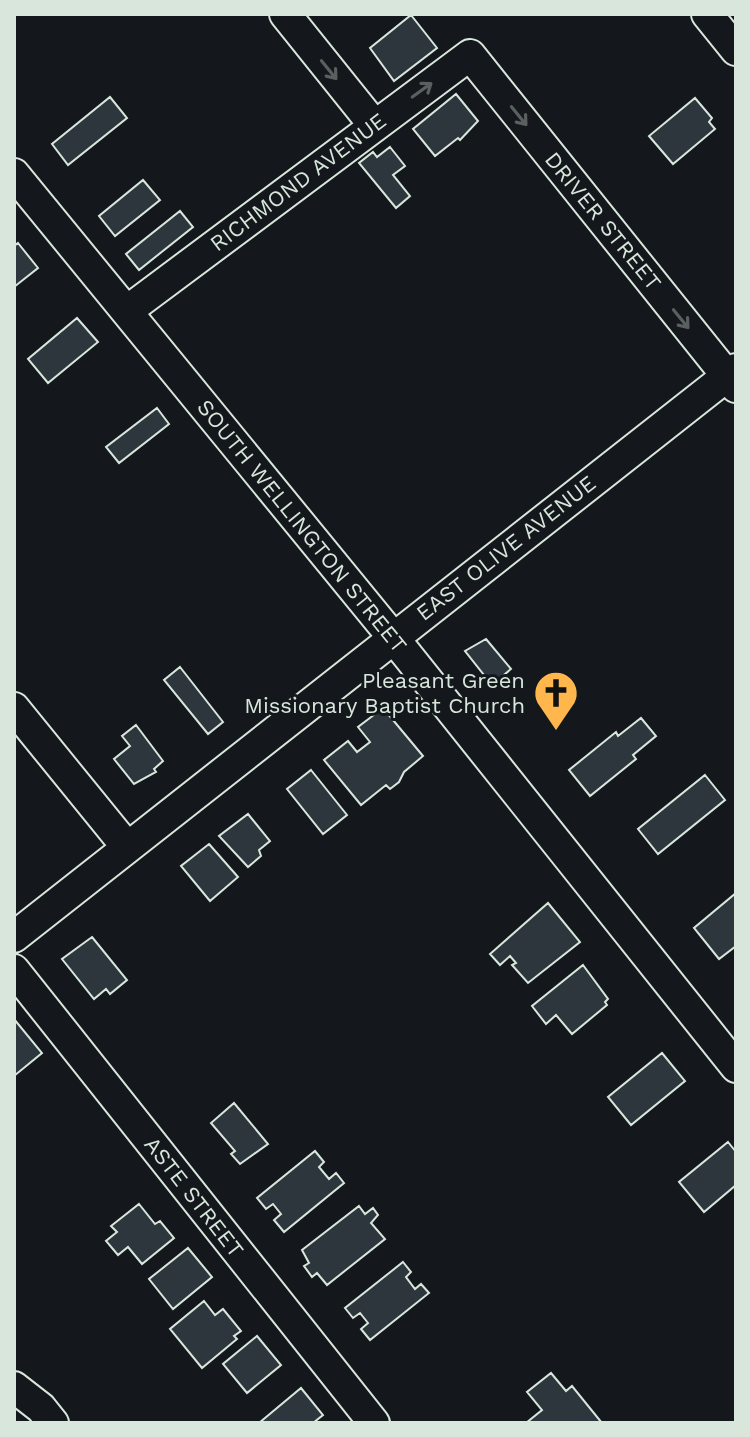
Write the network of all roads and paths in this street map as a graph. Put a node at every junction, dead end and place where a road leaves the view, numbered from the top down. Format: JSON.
{"nodes":[{"id":1,"x":285,"y":14,"type":"edge"},
{"id":2,"x":707,"y":14,"type":"edge"},
{"id":3,"x":736,"y":50,"type":"edge"},
{"id":4,"x":470,"y":55,"type":"joint"},
{"id":5,"x":374,"y":125,"type":"junction"},
{"id":6,"x":14,"y":174,"type":"edge"},
{"id":7,"x":127,"y":311,"type":"junction"},
{"id":8,"x":733,"y":377,"type":"edge"},
{"id":9,"x":392,"y":636,"type":"junction"},
{"id":10,"x":14,"y":708,"type":"edge"},
{"id":11,"x":127,"y":847,"type":"junction"},
{"id":12,"x":14,"y":937,"type":"edge"},
{"id":13,"x":14,"y":970,"type":"edge"},
{"id":14,"x":736,"y":1067,"type":"edge"},
{"id":15,"x":14,"y":1387,"type":"edge"},
{"id":16,"x":53,"y":1423,"type":"edge"},
{"id":17,"x":374,"y":1423,"type":"edge"}],
"edges":[{"from":1,"to":5,"type":"street","one_way":true},
{"from":2,"to":3,"type":"street"},
{"from":5,"to":4,"type":"street","name":"RICHMOND AVENUE","one_way":true},
{"from":4,"to":8,"type":"street","name":"DRIVER STREET","one_way":true},
{"from":5,"to":7,"type":"street","name":"RICHMOND AVENUE"},
{"from":6,"to":7,"type":"street","name":"SOUTH WELLINGTON STREET"},
{"from":7,"to":9,"type":"street","name":"SOUTH WELLINGTON STREET"},
{"from":8,"to":9,"type":"street","name":"EAST OLIVE AVENUE"},
{"from":9,"to":11,"type":"street","name":"EAST OLIVE AVENUE"},
{"from":9,"to":14,"type":"street","name":"SOUTH WELLINGTON STREET"},
{"from":10,"to":11,"type":"street"},
{"from":11,"to":12,"type":"street","name":"EAST OLIVE AVENUE"},
{"from":13,"to":17,"type":"street","name":"ASTE STREET"},
{"from":15,"to":16,"type":"street"}]}
